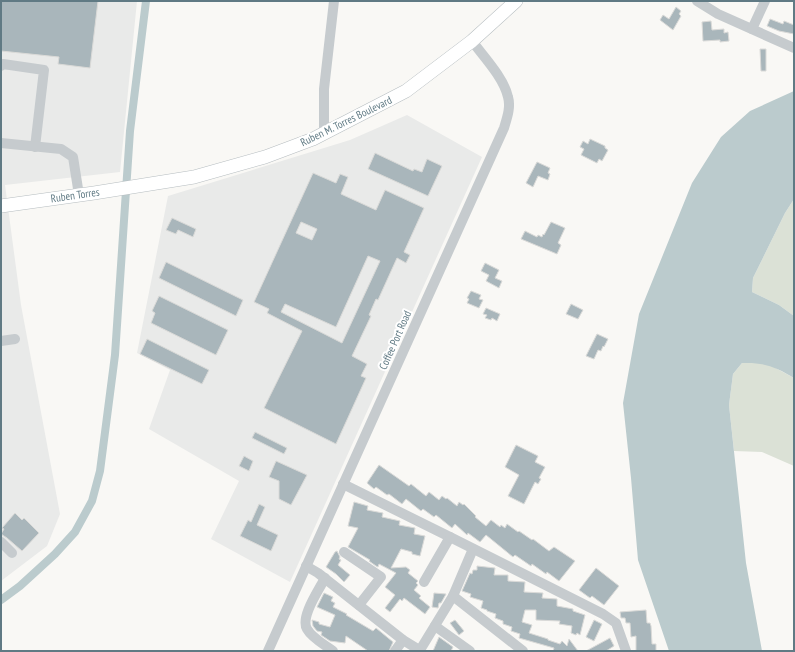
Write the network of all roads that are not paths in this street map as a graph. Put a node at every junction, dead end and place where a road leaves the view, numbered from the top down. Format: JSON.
{"nodes":[{"id":1,"x":334,"y":1,"type":"edge"},
{"id":2,"x":516,"y":1,"type":"edge"},
{"id":3,"x":697,"y":1,"type":"edge"},
{"id":4,"x":765,"y":1,"type":"edge"},
{"id":5,"x":752,"y":29,"type":"junction"},
{"id":6,"x":472,"y":41,"type":"junction"},
{"id":7,"x":794,"y":48,"type":"edge"},
{"id":8,"x":1,"y":66,"type":"edge"},
{"id":9,"x":324,"y":133,"type":"junction"},
{"id":10,"x":1,"y":143,"type":"edge"},
{"id":11,"x":35,"y":147,"type":"junction"},
{"id":12,"x":148,"y":184,"type":"joint"},
{"id":13,"x":79,"y":195,"type":"junction"},
{"id":14,"x":1,"y":206,"type":"edge"},
{"id":15,"x":15,"y":339,"type":"dead end"},
{"id":16,"x":1,"y":341,"type":"edge"},
{"id":17,"x":343,"y":484,"type":"junction"},
{"id":18,"x":450,"y":537,"type":"junction"},
{"id":19,"x":1,"y":542,"type":"edge"},
{"id":20,"x":473,"y":549,"type":"junction"},
{"id":21,"x":344,"y":552,"type":"dead end"},
{"id":22,"x":12,"y":553,"type":"dead end"},
{"id":23,"x":306,"y":566,"type":"junction"},
{"id":24,"x":325,"y":578,"type":"junction"},
{"id":25,"x":424,"y":582,"type":"dead end"},
{"id":26,"x":453,"y":596,"type":"junction"},
{"id":27,"x":359,"y":605,"type":"junction"},
{"id":28,"x":435,"y":626,"type":"junction"},
{"id":29,"x":403,"y":640,"type":"junction"},
{"id":30,"x":268,"y":651,"type":"edge"},
{"id":31,"x":333,"y":651,"type":"edge"},
{"id":32,"x":395,"y":651,"type":"edge"},
{"id":33,"x":421,"y":651,"type":"edge"},
{"id":34,"x":470,"y":651,"type":"edge"},
{"id":35,"x":523,"y":651,"type":"edge"},
{"id":36,"x":626,"y":651,"type":"edge"}],
"edges":[{"from":1,"to":9,"type":"street"},
{"from":2,"to":6,"type":"main road","name":"Ruben M. Torres Boulevard"},
{"from":3,"to":5,"type":"street"},
{"from":4,"to":5,"type":"street"},
{"from":5,"to":7,"type":"street"},
{"from":6,"to":9,"type":"main road","name":"Ruben M. Torres Boulevard"},
{"from":6,"to":17,"type":"street","name":"Coffee Port Road"},
{"from":8,"to":11,"type":"street"},
{"from":9,"to":12,"type":"main road","name":"Ruben M. Torres Boulevard"},
{"from":10,"to":11,"type":"street"},
{"from":11,"to":13,"type":"street"},
{"from":12,"to":13,"type":"main road","name":"Ruben Torres"},
{"from":13,"to":14,"type":"main road","name":"Ruben Torres"},
{"from":15,"to":16,"type":"street"},
{"from":17,"to":18,"type":"street"},
{"from":17,"to":23,"type":"street","name":"Coffee Port Road"},
{"from":18,"to":20,"type":"street"},
{"from":18,"to":25,"type":"street"},
{"from":19,"to":22,"type":"street"},
{"from":20,"to":26,"type":"street"},
{"from":20,"to":36,"type":"street"},
{"from":21,"to":27,"type":"street"},
{"from":23,"to":24,"type":"street"},
{"from":23,"to":30,"type":"street","name":"Coffee Port Road"},
{"from":24,"to":27,"type":"street"},
{"from":24,"to":31,"type":"street"},
{"from":26,"to":28,"type":"street"},
{"from":26,"to":35,"type":"street"},
{"from":27,"to":29,"type":"street"},
{"from":28,"to":33,"type":"street"},
{"from":28,"to":34,"type":"street"},
{"from":29,"to":32,"type":"street"},
{"from":29,"to":33,"type":"street"}]}
